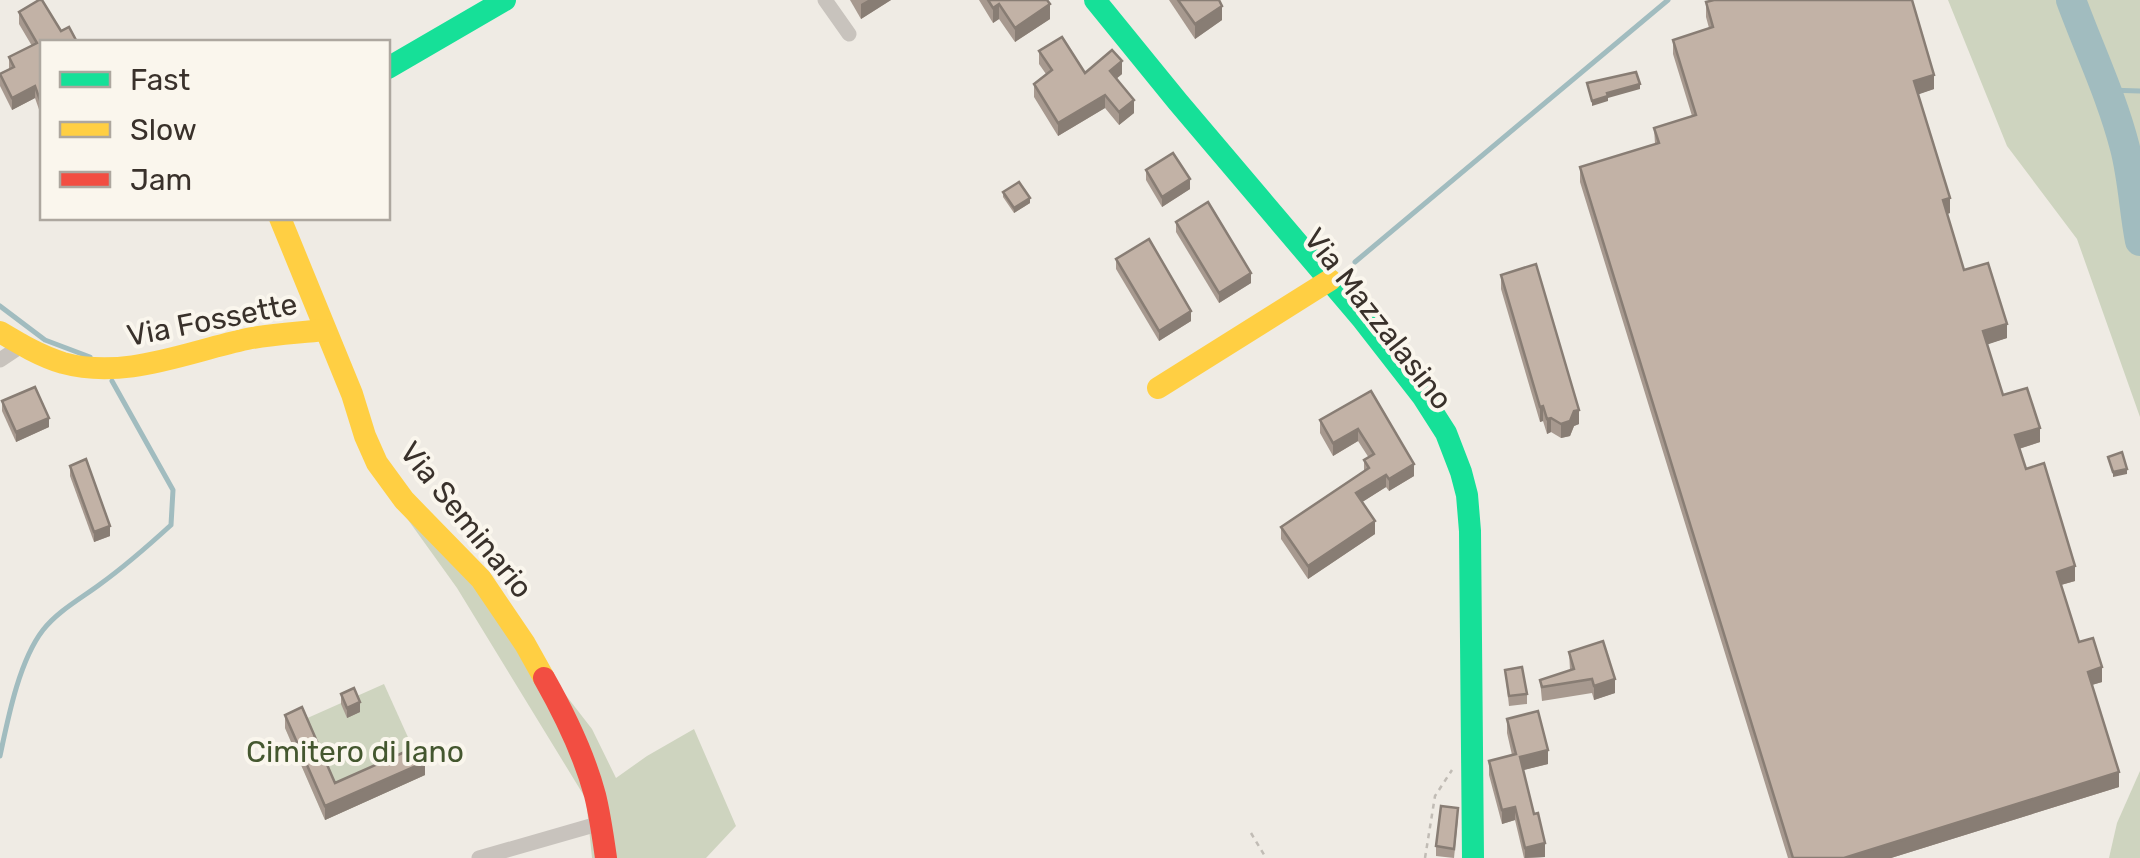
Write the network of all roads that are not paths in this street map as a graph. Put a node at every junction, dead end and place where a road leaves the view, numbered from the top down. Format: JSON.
{"nodes":[{"id":1,"x":505,"y":0,"type":"edge"},
{"id":2,"x":825,"y":0,"type":"edge"},
{"id":3,"x":1095,"y":0,"type":"edge"},
{"id":4,"x":849,"y":34,"type":"dead end"},
{"id":5,"x":390,"y":67,"type":"edge"},
{"id":6,"x":281,"y":220,"type":"edge"},
{"id":7,"x":1330,"y":280,"type":"junction"},
{"id":8,"x":324,"y":330,"type":"junction"},
{"id":9,"x":0,"y":332,"type":"edge"},
{"id":10,"x":21,"y":346,"type":"junction"},
{"id":11,"x":0,"y":360,"type":"edge"},
{"id":12,"x":1158,"y":388,"type":"dead end"},
{"id":13,"x":600,"y":822,"type":"junction"},
{"id":14,"x":479,"y":858,"type":"edge"},
{"id":15,"x":606,"y":858,"type":"edge"},
{"id":16,"x":1473,"y":858,"type":"edge"}],
"edges":[{"from":1,"to":5,"type":"street"},
{"from":2,"to":4,"type":"street"},
{"from":3,"to":7,"type":"street","name":"Via Mazzalasino"},
{"from":6,"to":8,"type":"street","name":"Via Seminario"},
{"from":7,"to":12,"type":"street"},
{"from":7,"to":16,"type":"street","name":"Via Mazzalasino"},
{"from":8,"to":10,"type":"street","name":"Via Fossette"},
{"from":8,"to":13,"type":"street","name":"Via Seminario"},
{"from":9,"to":10,"type":"street","name":"Via Fossette"},
{"from":10,"to":11,"type":"street"},
{"from":13,"to":14,"type":"street"},
{"from":13,"to":15,"type":"street","name":"Via Seminario"}]}
